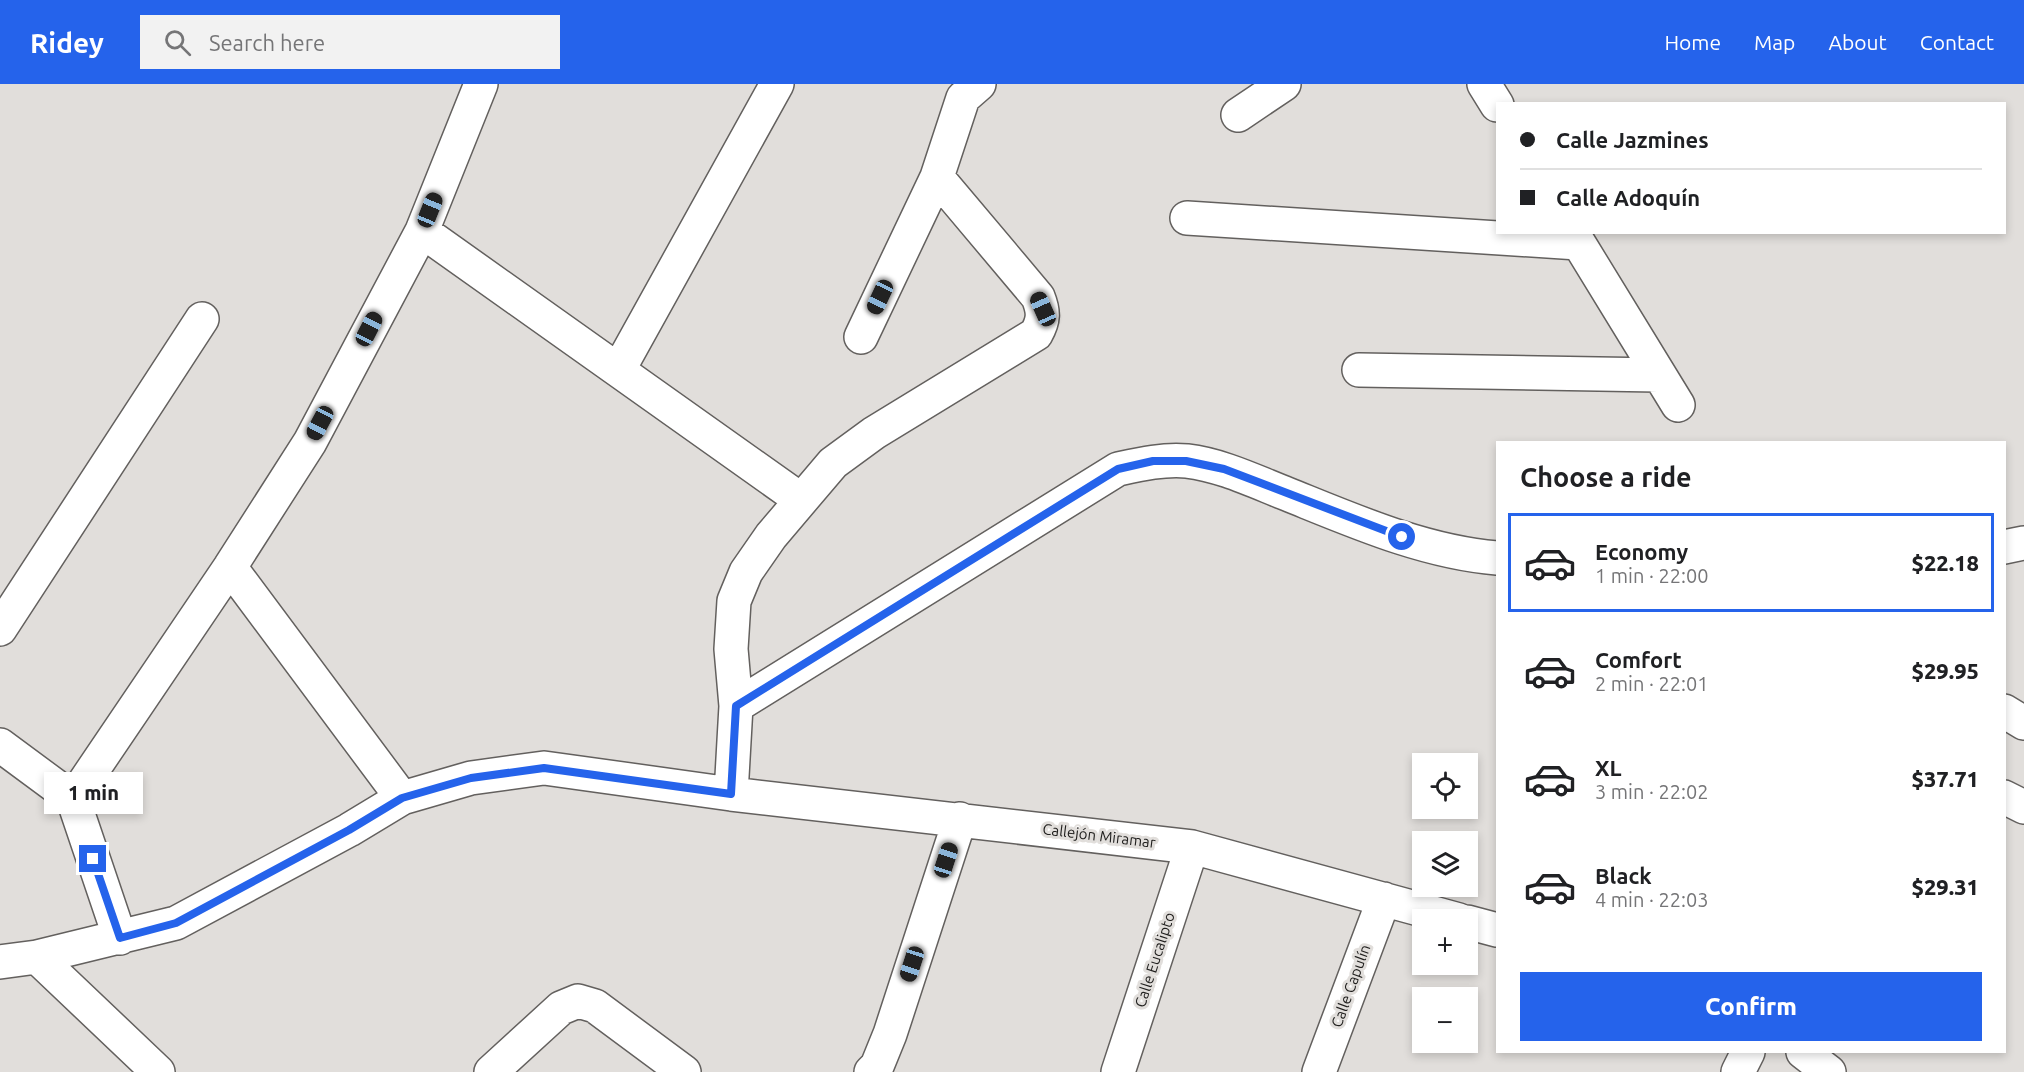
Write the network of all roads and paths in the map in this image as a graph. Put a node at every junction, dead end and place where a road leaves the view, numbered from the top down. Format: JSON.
{"nodes":[{"id":1,"x":481,"y":84,"type":"edge"},
{"id":2,"x":777,"y":84,"type":"edge"},
{"id":3,"x":979,"y":84,"type":"edge"},
{"id":4,"x":1284,"y":84,"type":"edge"},
{"id":5,"x":1484,"y":84,"type":"edge"},
{"id":6,"x":1496,"y":103,"type":"edge"},
{"id":7,"x":1238,"y":115,"type":"dead end"},
{"id":8,"x":937,"y":177,"type":"junction"},
{"id":9,"x":1187,"y":218,"type":"dead end"},
{"id":10,"x":422,"y":231,"type":"junction"},
{"id":11,"x":1496,"y":234,"type":"edge"},
{"id":12,"x":1497,"y":234,"type":"edge"},
{"id":13,"x":1575,"y":238,"type":"edge"},
{"id":14,"x":202,"y":319,"type":"dead end"},
{"id":15,"x":861,"y":337,"type":"dead end"},
{"id":16,"x":619,"y":369,"type":"junction"},
{"id":17,"x":1359,"y":370,"type":"dead end"},
{"id":18,"x":1658,"y":375,"type":"junction"},
{"id":19,"x":1678,"y":405,"type":"dead end"},
{"id":20,"x":801,"y":500,"type":"junction"},
{"id":21,"x":2024,"y":543,"type":"edge"},
{"id":22,"x":2006,"y":547,"type":"edge"},
{"id":23,"x":1496,"y":558,"type":"edge"},
{"id":24,"x":230,"y":567,"type":"junction"},
{"id":25,"x":0,"y":629,"type":"edge"},
{"id":26,"x":736,"y":706,"type":"junction"},
{"id":27,"x":2006,"y":712,"type":"edge"},
{"id":28,"x":2024,"y":723,"type":"edge"},
{"id":29,"x":0,"y":745,"type":"edge"},
{"id":30,"x":731,"y":794,"type":"junction"},
{"id":31,"x":2006,"y":797,"type":"edge"},
{"id":32,"x":402,"y":798,"type":"junction"},
{"id":33,"x":73,"y":799,"type":"junction"},
{"id":34,"x":2024,"y":807,"type":"edge"},
{"id":35,"x":960,"y":819,"type":"junction"},
{"id":36,"x":1192,"y":847,"type":"junction"},
{"id":37,"x":1383,"y":899,"type":"junction"},
{"id":38,"x":1419,"y":909,"type":"edge"},
{"id":39,"x":1478,"y":925,"type":"edge"},
{"id":40,"x":1496,"y":930,"type":"edge"},
{"id":41,"x":120,"y":938,"type":"junction"},
{"id":42,"x":37,"y":957,"type":"junction"},
{"id":43,"x":0,"y":962,"type":"edge"},
{"id":44,"x":1748,"y":1053,"type":"edge"},
{"id":45,"x":1804,"y":1053,"type":"edge"},
{"id":46,"x":158,"y":1072,"type":"edge"},
{"id":47,"x":490,"y":1072,"type":"edge"},
{"id":48,"x":684,"y":1072,"type":"edge"},
{"id":49,"x":871,"y":1072,"type":"edge"},
{"id":50,"x":1118,"y":1072,"type":"edge"},
{"id":51,"x":1319,"y":1072,"type":"edge"},
{"id":52,"x":1738,"y":1072,"type":"edge"},
{"id":53,"x":1829,"y":1072,"type":"edge"}],
"edges":[{"from":1,"to":10,"type":"street"},
{"from":2,"to":16,"type":"street"},
{"from":3,"to":8,"type":"street"},
{"from":4,"to":7,"type":"street"},
{"from":5,"to":6,"type":"street"},
{"from":8,"to":15,"type":"street"},
{"from":8,"to":20,"type":"street"},
{"from":9,"to":11,"type":"street"},
{"from":10,"to":16,"type":"street"},
{"from":10,"to":24,"type":"street"},
{"from":12,"to":13,"type":"street"},
{"from":13,"to":18,"type":"street"},
{"from":14,"to":25,"type":"street"},
{"from":16,"to":20,"type":"street"},
{"from":17,"to":18,"type":"street"},
{"from":18,"to":19,"type":"street"},
{"from":20,"to":26,"type":"street"},
{"from":21,"to":22,"type":"street"},
{"from":23,"to":26,"type":"street"},
{"from":24,"to":32,"type":"street"},
{"from":24,"to":33,"type":"street"},
{"from":26,"to":30,"type":"street"},
{"from":27,"to":28,"type":"street"},
{"from":29,"to":33,"type":"street"},
{"from":30,"to":32,"type":"street","name":"Callejón Miramar"},
{"from":30,"to":35,"type":"street","name":"Callejón Miramar"},
{"from":31,"to":34,"type":"street"},
{"from":32,"to":41,"type":"street","name":"Callejón Miramar"},
{"from":33,"to":41,"type":"street"},
{"from":35,"to":36,"type":"street","name":"Callejón Miramar"},
{"from":35,"to":49,"type":"street"},
{"from":36,"to":37,"type":"street","name":"Callejón Miramar"},
{"from":36,"to":50,"type":"street","name":"Calle Eucalipto"},
{"from":37,"to":38,"type":"street","name":"Callejón Miramar"},
{"from":37,"to":51,"type":"street","name":"Calle Capulín"},
{"from":39,"to":40,"type":"street"},
{"from":41,"to":42,"type":"street","name":"Callejón Miramar"},
{"from":42,"to":43,"type":"street","name":"Callejón Miramar"},
{"from":42,"to":46,"type":"street"},
{"from":44,"to":52,"type":"street"},
{"from":45,"to":53,"type":"street"},
{"from":47,"to":48,"type":"street"}]}
